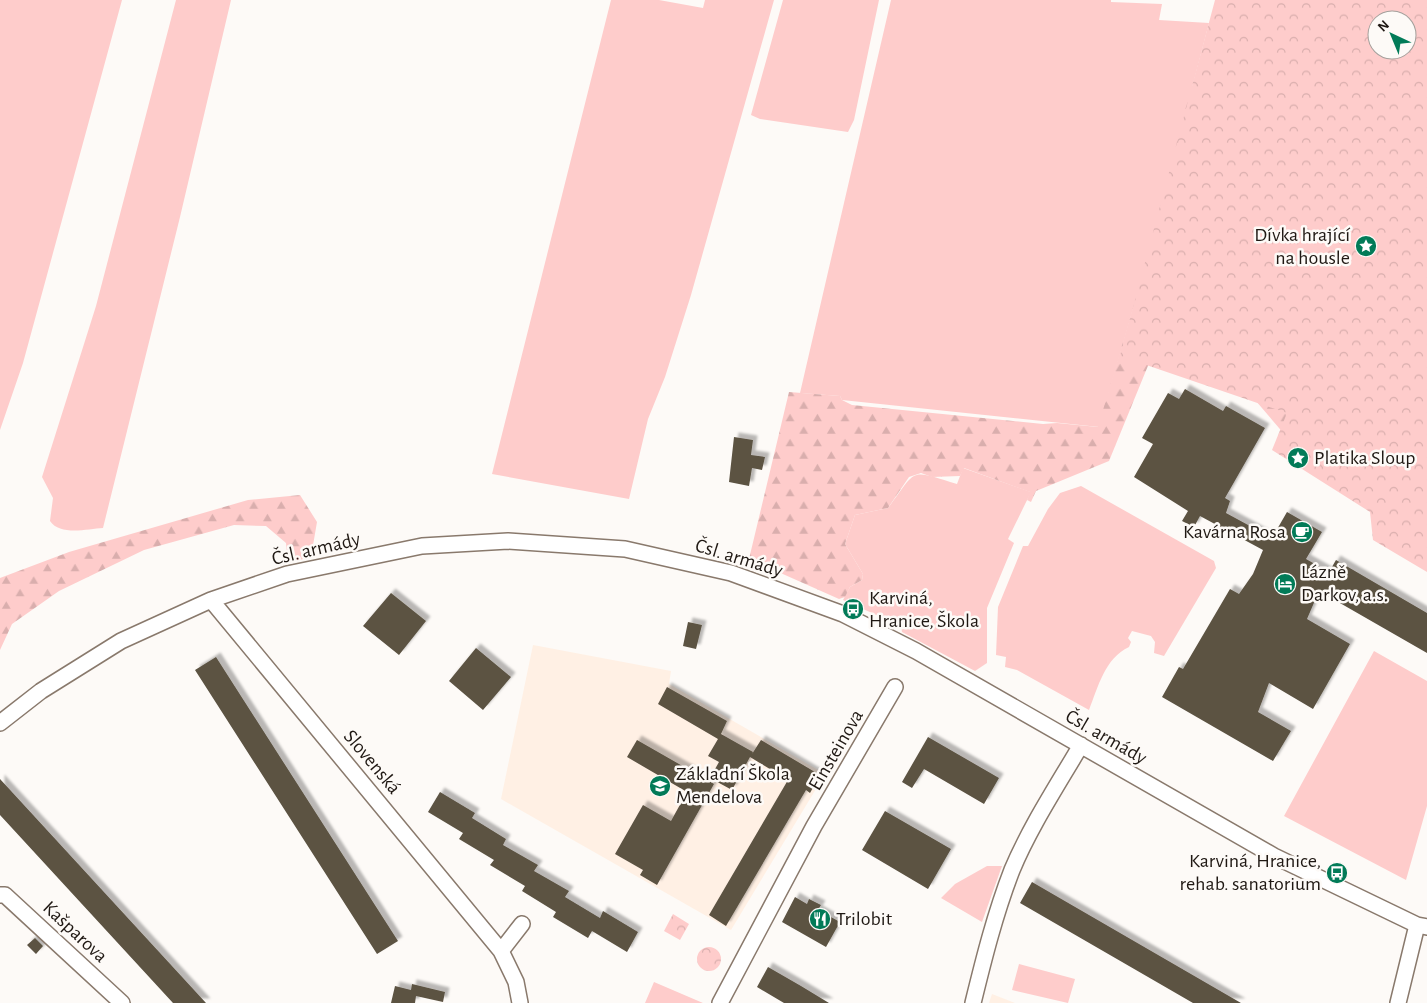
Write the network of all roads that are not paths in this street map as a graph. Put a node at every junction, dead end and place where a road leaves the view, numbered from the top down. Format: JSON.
{"nodes":[{"id":1,"x":210,"y":600,"type":"junction"},
{"id":2,"x":895,"y":687,"type":"dead end"},
{"id":3,"x":0,"y":723,"type":"edge"},
{"id":4,"x":1081,"y":746,"type":"junction"},
{"id":5,"x":0,"y":895,"type":"edge"},
{"id":6,"x":522,"y":924,"type":"dead end"},
{"id":7,"x":1422,"y":926,"type":"edge"},
{"id":8,"x":501,"y":951,"type":"junction"},
{"id":9,"x":122,"y":1003,"type":"edge"},
{"id":10,"x":520,"y":1003,"type":"edge"},
{"id":11,"x":720,"y":1003,"type":"edge"},
{"id":12,"x":973,"y":1003,"type":"edge"},
{"id":13,"x":1398,"y":1003,"type":"edge"}],
"edges":[{"from":1,"to":3,"type":"street","name":"Čsl. armády"},
{"from":1,"to":4,"type":"street","name":"Čsl. armády"},
{"from":1,"to":8,"type":"street","name":"Slovenská"},
{"from":2,"to":11,"type":"street","name":"Einsteinova"},
{"from":4,"to":7,"type":"street","name":"Čsl. armády"},
{"from":4,"to":12,"type":"street"},
{"from":5,"to":9,"type":"street","name":"Kašparova"},
{"from":6,"to":8,"type":"street"},
{"from":7,"to":13,"type":"street"},
{"from":8,"to":10,"type":"street","name":"Slovenská"}]}
